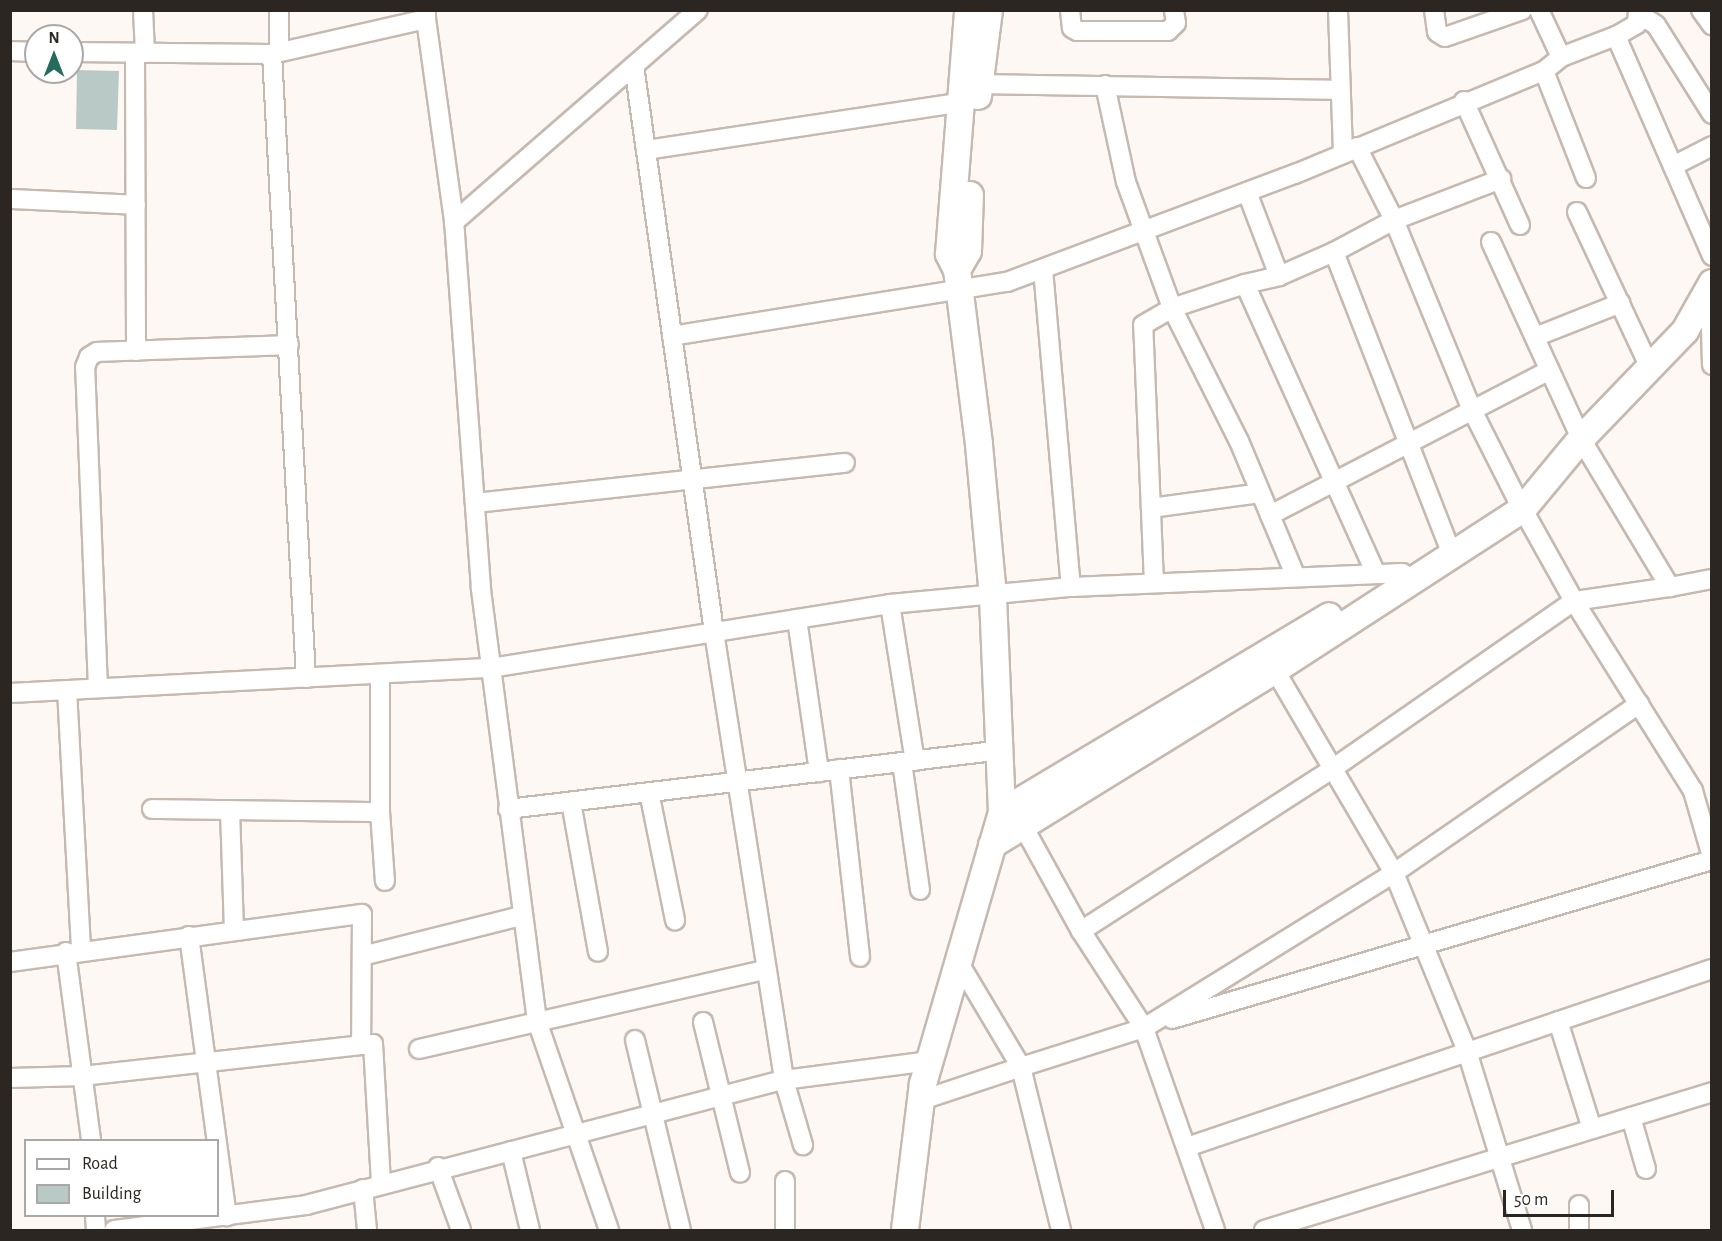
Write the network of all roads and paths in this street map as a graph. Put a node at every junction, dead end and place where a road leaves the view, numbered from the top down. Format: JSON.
{"nodes":[{"id":1,"x":143,"y":10,"type":"edge"},
{"id":2,"x":279,"y":10,"type":"edge"},
{"id":3,"x":698,"y":10,"type":"edge"},
{"id":4,"x":968,"y":10,"type":"edge"},
{"id":5,"x":988,"y":10,"type":"edge"},
{"id":6,"x":1070,"y":10,"type":"edge"},
{"id":7,"x":1174,"y":10,"type":"edge"},
{"id":8,"x":1338,"y":10,"type":"edge"},
{"id":9,"x":1434,"y":10,"type":"edge"},
{"id":10,"x":1522,"y":10,"type":"edge"},
{"id":11,"x":1539,"y":10,"type":"edge"},
{"id":12,"x":1701,"y":10,"type":"edge"},
{"id":13,"x":1639,"y":12,"type":"edge"},
{"id":14,"x":426,"y":15,"type":"edge"},
{"id":15,"x":1712,"y":25,"type":"edge"},
{"id":16,"x":1616,"y":36,"type":"junction"},
{"id":17,"x":84,"y":52,"type":"edge"},
{"id":18,"x":140,"y":52,"type":"junction"},
{"id":19,"x":275,"y":53,"type":"junction"},
{"id":20,"x":1561,"y":57,"type":"junction"},
{"id":21,"x":634,"y":66,"type":"junction"},
{"id":22,"x":1544,"y":71,"type":"junction"},
{"id":23,"x":1105,"y":85,"type":"junction"},
{"id":24,"x":968,"y":90,"type":"junction"},
{"id":25,"x":1340,"y":90,"type":"junction"},
{"id":26,"x":1464,"y":102,"type":"junction"},
{"id":27,"x":1712,"y":114,"type":"edge"},
{"id":28,"x":1712,"y":146,"type":"edge"},
{"id":29,"x":646,"y":150,"type":"junction"},
{"id":30,"x":1350,"y":151,"type":"junction"},
{"id":31,"x":1673,"y":165,"type":"junction"},
{"id":32,"x":1586,"y":178,"type":"dead end"},
{"id":33,"x":1501,"y":179,"type":"junction"},
{"id":34,"x":1247,"y":192,"type":"junction"},
{"id":35,"x":10,"y":199,"type":"edge"},
{"id":36,"x":136,"y":205,"type":"junction"},
{"id":37,"x":1577,"y":212,"type":"dead end"},
{"id":38,"x":1395,"y":220,"type":"junction"},
{"id":39,"x":454,"y":222,"type":"junction"},
{"id":40,"x":1520,"y":225,"type":"dead end"},
{"id":41,"x":1143,"y":229,"type":"junction"},
{"id":42,"x":1491,"y":242,"type":"dead end"},
{"id":43,"x":1334,"y":252,"type":"junction"},
{"id":44,"x":1712,"y":256,"type":"edge"},
{"id":45,"x":1043,"y":269,"type":"junction"},
{"id":46,"x":1279,"y":276,"type":"junction"},
{"id":47,"x":957,"y":282,"type":"junction"},
{"id":48,"x":1245,"y":284,"type":"junction"},
{"id":49,"x":1711,"y":284,"type":"edge"},
{"id":50,"x":1621,"y":303,"type":"junction"},
{"id":51,"x":1172,"y":308,"type":"junction"},
{"id":52,"x":672,"y":336,"type":"junction"},
{"id":53,"x":1535,"y":337,"type":"junction"},
{"id":54,"x":289,"y":345,"type":"junction"},
{"id":55,"x":136,"y":351,"type":"junction"},
{"id":56,"x":1712,"y":364,"type":"edge"},
{"id":57,"x":1650,"y":368,"type":"junction"},
{"id":58,"x":1550,"y":370,"type":"junction"},
{"id":59,"x":1473,"y":410,"type":"junction"},
{"id":60,"x":1409,"y":439,"type":"junction"},
{"id":61,"x":1581,"y":439,"type":"junction"},
{"id":62,"x":845,"y":463,"type":"dead end"},
{"id":63,"x":1334,"y":479,"type":"junction"},
{"id":64,"x":693,"y":483,"type":"junction"},
{"id":65,"x":1260,"y":493,"type":"junction"},
{"id":66,"x":1525,"y":499,"type":"junction"},
{"id":67,"x":475,"y":503,"type":"junction"},
{"id":68,"x":1151,"y":508,"type":"junction"},
{"id":69,"x":1270,"y":515,"type":"junction"},
{"id":70,"x":1448,"y":546,"type":"junction"},
{"id":71,"x":1403,"y":573,"type":"junction"},
{"id":72,"x":1376,"y":574,"type":"junction"},
{"id":73,"x":1296,"y":577,"type":"junction"},
{"id":74,"x":1712,"y":579,"type":"edge"},
{"id":75,"x":1154,"y":583,"type":"junction"},
{"id":76,"x":1071,"y":586,"type":"junction"},
{"id":77,"x":1670,"y":586,"type":"junction"},
{"id":78,"x":993,"y":596,"type":"junction"},
{"id":79,"x":1574,"y":601,"type":"junction"},
{"id":80,"x":890,"y":604,"type":"junction"},
{"id":81,"x":797,"y":619,"type":"junction"},
{"id":82,"x":714,"y":632,"type":"junction"},
{"id":83,"x":1270,"y":661,"type":"junction"},
{"id":84,"x":491,"y":668,"type":"junction"},
{"id":85,"x":380,"y":674,"type":"junction"},
{"id":86,"x":306,"y":678,"type":"junction"},
{"id":87,"x":98,"y":688,"type":"junction"},
{"id":88,"x":67,"y":690,"type":"junction"},
{"id":89,"x":10,"y":693,"type":"edge"},
{"id":90,"x":1639,"y":704,"type":"junction"},
{"id":91,"x":1001,"y":750,"type":"junction"},
{"id":92,"x":908,"y":762,"type":"junction"},
{"id":93,"x":1335,"y":767,"type":"junction"},
{"id":94,"x":838,"y":769,"type":"junction"},
{"id":95,"x":819,"y":772,"type":"junction"},
{"id":96,"x":737,"y":782,"type":"junction"},
{"id":97,"x":649,"y":792,"type":"junction"},
{"id":98,"x":571,"y":802,"type":"junction"},
{"id":99,"x":152,"y":809,"type":"dead end"},
{"id":100,"x":508,"y":809,"type":"junction"},
{"id":101,"x":230,"y":810,"type":"junction"},
{"id":102,"x":380,"y":812,"type":"junction"},
{"id":103,"x":1012,"y":819,"type":"junction"},
{"id":104,"x":1712,"y":858,"type":"edge"},
{"id":105,"x":1394,"y":873,"type":"junction"},
{"id":106,"x":385,"y":881,"type":"dead end"},
{"id":107,"x":920,"y":890,"type":"dead end"},
{"id":108,"x":522,"y":916,"type":"junction"},
{"id":109,"x":675,"y":920,"type":"dead end"},
{"id":110,"x":234,"y":930,"type":"junction"},
{"id":111,"x":1081,"y":931,"type":"junction"},
{"id":112,"x":189,"y":936,"type":"junction"},
{"id":113,"x":1425,"y":942,"type":"junction"},
{"id":114,"x":74,"y":951,"type":"junction"},
{"id":115,"x":598,"y":952,"type":"dead end"},
{"id":116,"x":362,"y":956,"type":"junction"},
{"id":117,"x":860,"y":957,"type":"dead end"},
{"id":118,"x":10,"y":962,"type":"edge"},
{"id":119,"x":959,"y":963,"type":"junction"},
{"id":120,"x":1712,"y":969,"type":"edge"},
{"id":121,"x":765,"y":970,"type":"junction"},
{"id":122,"x":537,"y":1021,"type":"junction"},
{"id":123,"x":1558,"y":1021,"type":"junction"},
{"id":124,"x":703,"y":1022,"type":"dead end"},
{"id":125,"x":1144,"y":1028,"type":"junction"},
{"id":126,"x":635,"y":1040,"type":"dead end"},
{"id":127,"x":361,"y":1045,"type":"junction"},
{"id":128,"x":419,"y":1049,"type":"dead end"},
{"id":129,"x":1467,"y":1051,"type":"junction"},
{"id":130,"x":205,"y":1062,"type":"junction"},
{"id":131,"x":931,"y":1065,"type":"junction"},
{"id":132,"x":1022,"y":1067,"type":"junction"},
{"id":133,"x":82,"y":1076,"type":"junction"},
{"id":134,"x":10,"y":1078,"type":"edge"},
{"id":135,"x":784,"y":1080,"type":"junction"},
{"id":136,"x":1712,"y":1092,"type":"edge"},
{"id":137,"x":720,"y":1098,"type":"junction"},
{"id":138,"x":927,"y":1098,"type":"junction"},
{"id":139,"x":650,"y":1117,"type":"junction"},
{"id":140,"x":1631,"y":1117,"type":"junction"},
{"id":141,"x":1592,"y":1129,"type":"junction"},
{"id":142,"x":577,"y":1138,"type":"junction"},
{"id":143,"x":91,"y":1139,"type":"edge"},
{"id":144,"x":216,"y":1139,"type":"edge"},
{"id":145,"x":803,"y":1145,"type":"dead end"},
{"id":146,"x":1187,"y":1147,"type":"junction"},
{"id":147,"x":511,"y":1151,"type":"junction"},
{"id":148,"x":1502,"y":1158,"type":"junction"},
{"id":149,"x":219,"y":1160,"type":"edge"},
{"id":150,"x":438,"y":1167,"type":"junction"},
{"id":151,"x":1646,"y":1169,"type":"dead end"},
{"id":152,"x":740,"y":1173,"type":"dead end"},
{"id":153,"x":785,"y":1180,"type":"dead end"},
{"id":154,"x":381,"y":1184,"type":"junction"},
{"id":155,"x":363,"y":1189,"type":"junction"},
{"id":156,"x":1579,"y":1205,"type":"dead end"},
{"id":157,"x":227,"y":1216,"type":"junction"},
{"id":158,"x":219,"y":1217,"type":"edge"},
{"id":159,"x":219,"y":1217,"type":"edge"},
{"id":160,"x":114,"y":1230,"type":"edge"},
{"id":161,"x":367,"y":1230,"type":"edge"},
{"id":162,"x":461,"y":1230,"type":"edge"},
{"id":163,"x":530,"y":1230,"type":"edge"},
{"id":164,"x":609,"y":1230,"type":"edge"},
{"id":165,"x":681,"y":1230,"type":"edge"},
{"id":166,"x":785,"y":1230,"type":"edge"},
{"id":167,"x":905,"y":1230,"type":"edge"},
{"id":168,"x":919,"y":1230,"type":"edge"},
{"id":169,"x":1061,"y":1230,"type":"edge"},
{"id":170,"x":1215,"y":1230,"type":"edge"},
{"id":171,"x":1264,"y":1230,"type":"edge"},
{"id":172,"x":1522,"y":1230,"type":"edge"},
{"id":173,"x":1579,"y":1230,"type":"edge"}],
"edges":[{"from":1,"to":18,"type":"street"},
{"from":2,"to":19,"type":"street"},
{"from":3,"to":21,"type":"street"},
{"from":4,"to":24,"type":"street"},
{"from":5,"to":24,"type":"street"},
{"from":6,"to":7,"type":"street"},
{"from":8,"to":25,"type":"street"},
{"from":9,"to":10,"type":"street"},
{"from":11,"to":20,"type":"street"},
{"from":12,"to":15,"type":"street"},
{"from":13,"to":16,"type":"street"},
{"from":13,"to":27,"type":"street"},
{"from":14,"to":19,"type":"street"},
{"from":14,"to":39,"type":"street"},
{"from":16,"to":20,"type":"street"},
{"from":16,"to":31,"type":"street"},
{"from":17,"to":18,"type":"street"},
{"from":18,"to":19,"type":"street"},
{"from":18,"to":36,"type":"street"},
{"from":19,"to":54,"type":"street"},
{"from":20,"to":22,"type":"street"},
{"from":21,"to":29,"type":"street"},
{"from":21,"to":39,"type":"street"},
{"from":22,"to":26,"type":"street"},
{"from":22,"to":32,"type":"street"},
{"from":23,"to":24,"type":"street"},
{"from":23,"to":25,"type":"street"},
{"from":23,"to":41,"type":"street"},
{"from":24,"to":29,"type":"street"},
{"from":24,"to":47,"type":"street"},
{"from":25,"to":30,"type":"street"},
{"from":26,"to":30,"type":"street"},
{"from":26,"to":33,"type":"street"},
{"from":28,"to":31,"type":"street"},
{"from":29,"to":52,"type":"street"},
{"from":30,"to":34,"type":"street"},
{"from":30,"to":38,"type":"street"},
{"from":31,"to":44,"type":"street"},
{"from":33,"to":38,"type":"street"},
{"from":33,"to":40,"type":"street"},
{"from":34,"to":41,"type":"street"},
{"from":34,"to":46,"type":"street"},
{"from":35,"to":36,"type":"street"},
{"from":36,"to":55,"type":"street"},
{"from":37,"to":50,"type":"street"},
{"from":38,"to":43,"type":"street"},
{"from":38,"to":59,"type":"street"},
{"from":39,"to":67,"type":"street"},
{"from":41,"to":45,"type":"street"},
{"from":41,"to":51,"type":"street"},
{"from":42,"to":53,"type":"street"},
{"from":43,"to":46,"type":"street"},
{"from":43,"to":60,"type":"street"},
{"from":45,"to":47,"type":"street"},
{"from":45,"to":76,"type":"street"},
{"from":46,"to":48,"type":"street"},
{"from":47,"to":52,"type":"street"},
{"from":47,"to":78,"type":"street"},
{"from":48,"to":51,"type":"street"},
{"from":48,"to":63,"type":"street"},
{"from":49,"to":56,"type":"street"},
{"from":49,"to":57,"type":"street"},
{"from":50,"to":53,"type":"street"},
{"from":50,"to":57,"type":"street"},
{"from":51,"to":65,"type":"street"},
{"from":51,"to":68,"type":"street"},
{"from":52,"to":64,"type":"street"},
{"from":53,"to":58,"type":"street"},
{"from":54,"to":55,"type":"street"},
{"from":54,"to":86,"type":"street"},
{"from":55,"to":87,"type":"street"},
{"from":57,"to":61,"type":"street"},
{"from":58,"to":59,"type":"street"},
{"from":58,"to":61,"type":"street"},
{"from":59,"to":60,"type":"street"},
{"from":59,"to":66,"type":"street"},
{"from":60,"to":63,"type":"street"},
{"from":60,"to":70,"type":"street"},
{"from":61,"to":66,"type":"street"},
{"from":61,"to":77,"type":"street"},
{"from":62,"to":64,"type":"street"},
{"from":63,"to":69,"type":"street"},
{"from":63,"to":72,"type":"street"},
{"from":64,"to":67,"type":"street"},
{"from":64,"to":82,"type":"street"},
{"from":65,"to":68,"type":"street"},
{"from":65,"to":69,"type":"street"},
{"from":66,"to":70,"type":"street"},
{"from":66,"to":79,"type":"street"},
{"from":66,"to":83,"type":"street"},
{"from":67,"to":84,"type":"street"},
{"from":68,"to":75,"type":"street"},
{"from":69,"to":73,"type":"street"},
{"from":70,"to":71,"type":"street"},
{"from":71,"to":72,"type":"street"},
{"from":71,"to":83,"type":"street"},
{"from":72,"to":73,"type":"street"},
{"from":73,"to":75,"type":"street"},
{"from":74,"to":77,"type":"street"},
{"from":75,"to":76,"type":"street"},
{"from":76,"to":78,"type":"street"},
{"from":77,"to":79,"type":"street"},
{"from":78,"to":80,"type":"street"},
{"from":78,"to":91,"type":"street"},
{"from":79,"to":90,"type":"street"},
{"from":79,"to":93,"type":"street"},
{"from":80,"to":81,"type":"street"},
{"from":80,"to":92,"type":"street"},
{"from":81,"to":82,"type":"street"},
{"from":81,"to":95,"type":"street"},
{"from":82,"to":84,"type":"street"},
{"from":82,"to":96,"type":"street"},
{"from":83,"to":93,"type":"street"},
{"from":83,"to":103,"type":"street"},
{"from":84,"to":85,"type":"street"},
{"from":84,"to":100,"type":"street"},
{"from":85,"to":86,"type":"street"},
{"from":85,"to":102,"type":"street"},
{"from":86,"to":87,"type":"street"},
{"from":87,"to":88,"type":"street"},
{"from":88,"to":89,"type":"street"},
{"from":88,"to":114,"type":"street"},
{"from":90,"to":104,"type":"street"},
{"from":90,"to":105,"type":"street"},
{"from":91,"to":92,"type":"street"},
{"from":91,"to":103,"type":"street"},
{"from":92,"to":94,"type":"street"},
{"from":92,"to":107,"type":"street"},
{"from":93,"to":105,"type":"street"},
{"from":93,"to":111,"type":"street"},
{"from":94,"to":95,"type":"street"},
{"from":94,"to":117,"type":"street"},
{"from":95,"to":96,"type":"street"},
{"from":96,"to":97,"type":"street"},
{"from":96,"to":121,"type":"street"},
{"from":97,"to":98,"type":"street"},
{"from":97,"to":109,"type":"street"},
{"from":98,"to":100,"type":"street"},
{"from":98,"to":115,"type":"street"},
{"from":99,"to":101,"type":"street"},
{"from":100,"to":108,"type":"street"},
{"from":101,"to":102,"type":"street"},
{"from":101,"to":110,"type":"street"},
{"from":102,"to":106,"type":"street"},
{"from":103,"to":111,"type":"street"},
{"from":103,"to":119,"type":"street"},
{"from":104,"to":113,"type":"street"},
{"from":105,"to":113,"type":"street"},
{"from":105,"to":125,"type":"street"},
{"from":108,"to":116,"type":"street"},
{"from":108,"to":122,"type":"street"},
{"from":110,"to":112,"type":"street"},
{"from":110,"to":116,"type":"street"},
{"from":111,"to":125,"type":"street"},
{"from":112,"to":114,"type":"street"},
{"from":112,"to":130,"type":"street"},
{"from":113,"to":125,"type":"street"},
{"from":113,"to":129,"type":"street"},
{"from":114,"to":118,"type":"street"},
{"from":114,"to":133,"type":"street"},
{"from":116,"to":127,"type":"street"},
{"from":119,"to":131,"type":"street"},
{"from":119,"to":132,"type":"street"},
{"from":120,"to":123,"type":"street"},
{"from":121,"to":122,"type":"street"},
{"from":121,"to":135,"type":"street"},
{"from":122,"to":128,"type":"street"},
{"from":122,"to":142,"type":"street"},
{"from":123,"to":129,"type":"street"},
{"from":123,"to":141,"type":"street"},
{"from":124,"to":137,"type":"street"},
{"from":125,"to":132,"type":"street"},
{"from":125,"to":146,"type":"street"},
{"from":126,"to":139,"type":"street"},
{"from":127,"to":130,"type":"street"},
{"from":127,"to":154,"type":"street"},
{"from":129,"to":146,"type":"street"},
{"from":129,"to":148,"type":"street"},
{"from":130,"to":133,"type":"street"},
{"from":130,"to":144,"type":"street"},
{"from":131,"to":135,"type":"street"},
{"from":131,"to":138,"type":"street"},
{"from":132,"to":138,"type":"street"},
{"from":132,"to":169,"type":"street"},
{"from":133,"to":134,"type":"street"},
{"from":133,"to":143,"type":"street"},
{"from":135,"to":137,"type":"street"},
{"from":135,"to":145,"type":"street"},
{"from":136,"to":140,"type":"street"},
{"from":137,"to":139,"type":"street"},
{"from":137,"to":152,"type":"street"},
{"from":138,"to":167,"type":"street"},
{"from":138,"to":168,"type":"street"},
{"from":139,"to":142,"type":"street"},
{"from":139,"to":165,"type":"street"},
{"from":140,"to":141,"type":"street"},
{"from":140,"to":151,"type":"street"},
{"from":141,"to":148,"type":"street"},
{"from":142,"to":147,"type":"street"},
{"from":142,"to":164,"type":"street"},
{"from":146,"to":170,"type":"street"},
{"from":147,"to":150,"type":"street"},
{"from":147,"to":163,"type":"street"},
{"from":148,"to":171,"type":"street"},
{"from":148,"to":172,"type":"street"},
{"from":149,"to":157,"type":"street"},
{"from":150,"to":154,"type":"street"},
{"from":150,"to":162,"type":"street"},
{"from":153,"to":166,"type":"street"},
{"from":154,"to":155,"type":"street"},
{"from":155,"to":157,"type":"street"},
{"from":155,"to":161,"type":"street"},
{"from":156,"to":173,"type":"street"},
{"from":157,"to":159,"type":"street"},
{"from":158,"to":160,"type":"street"}]}
